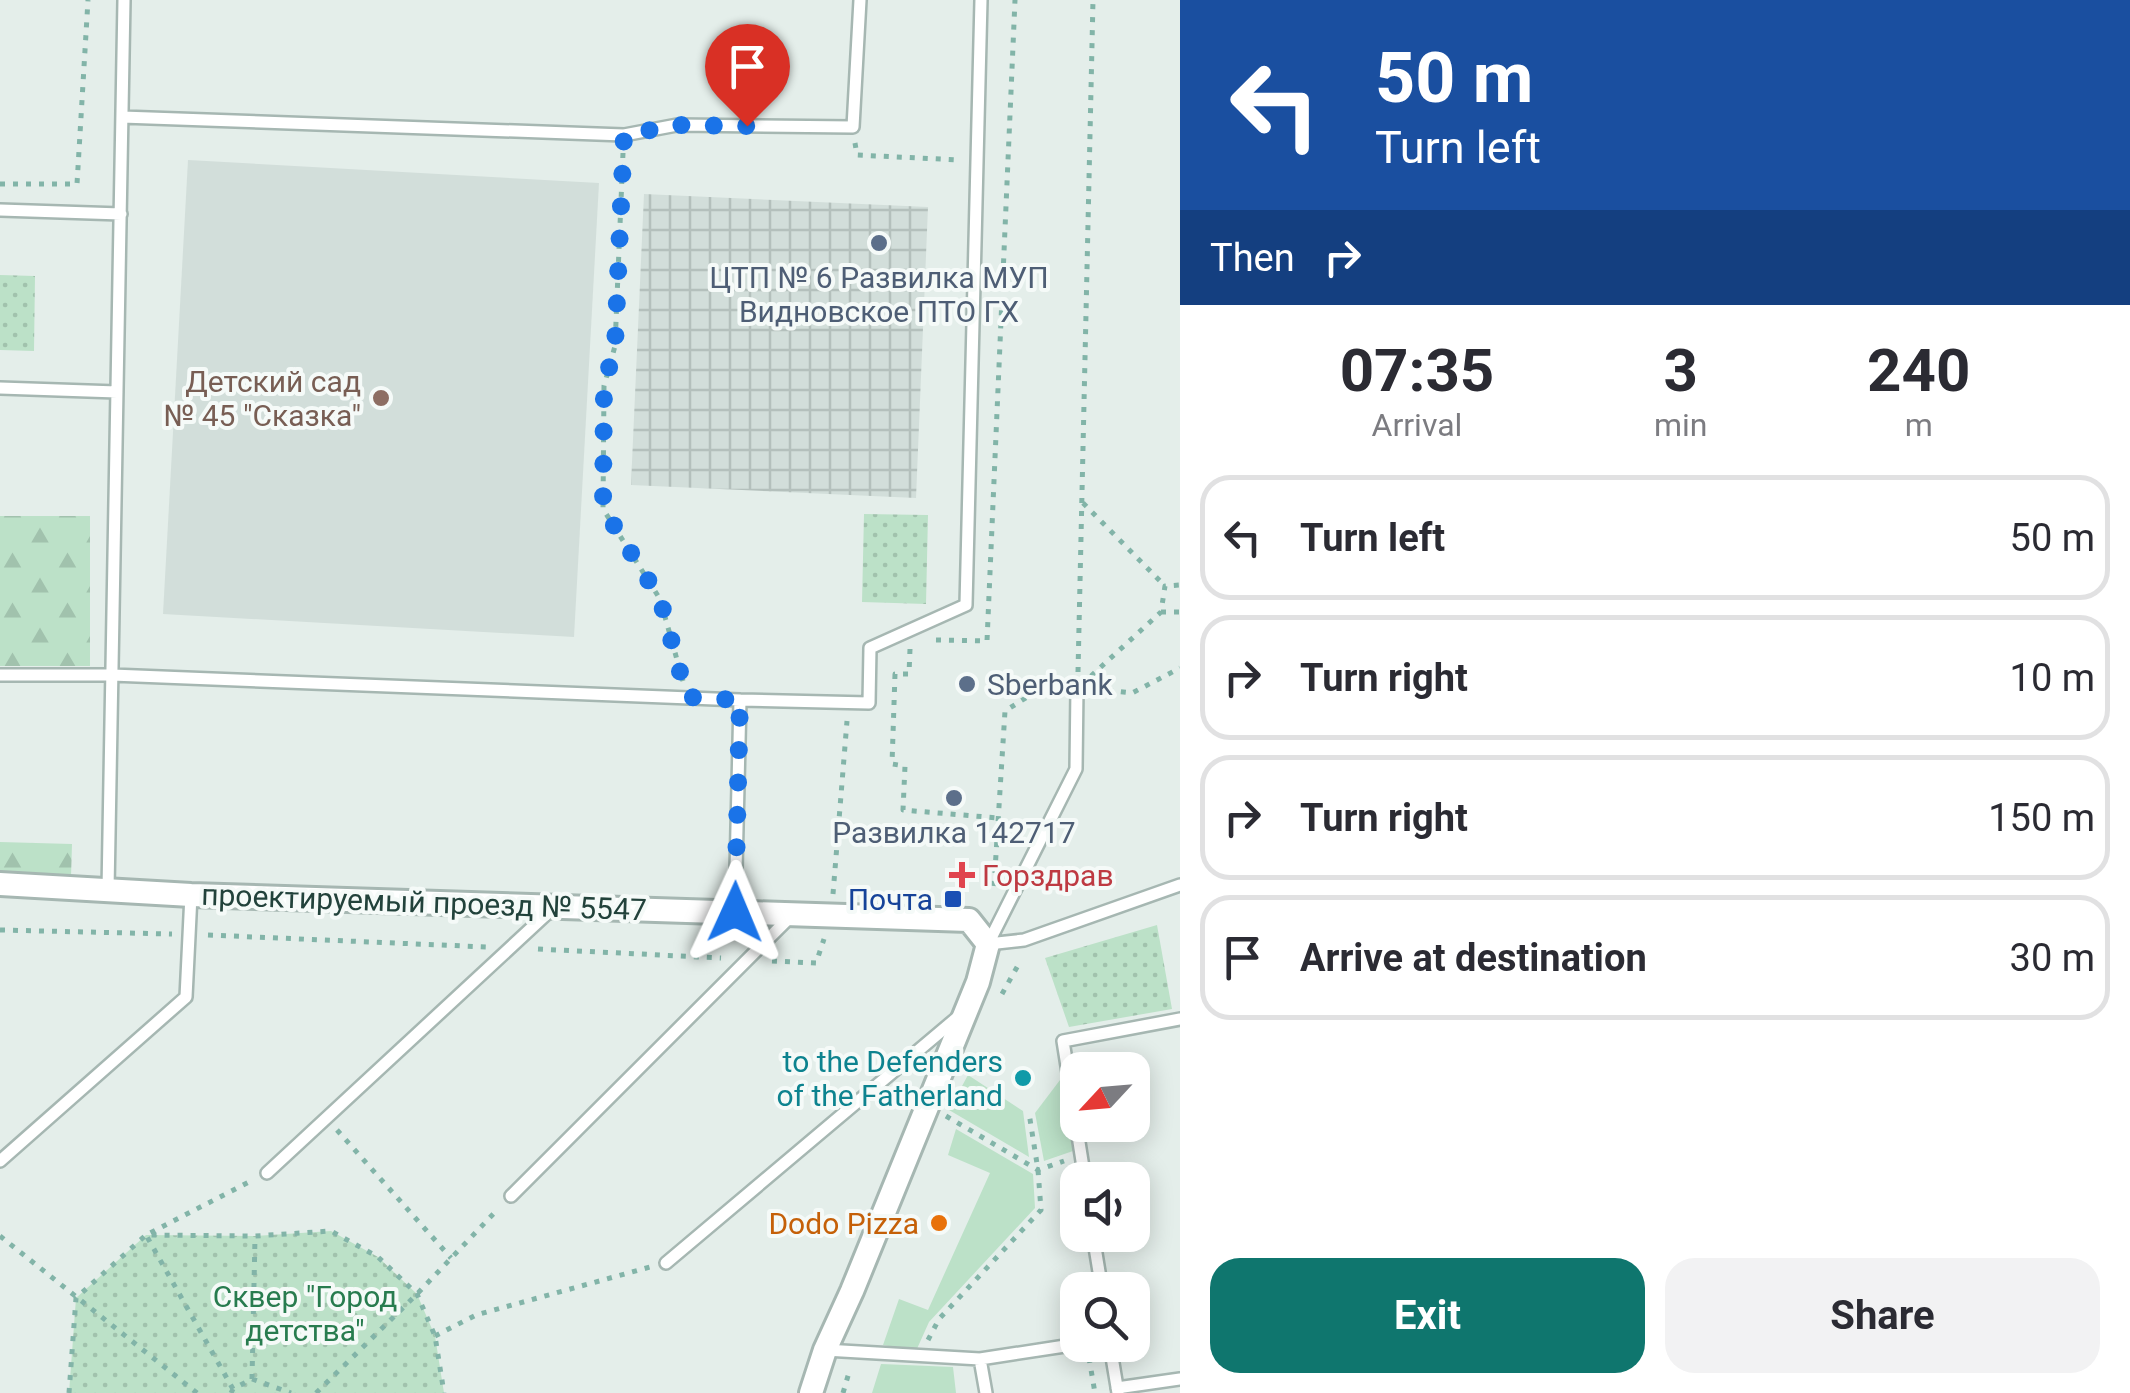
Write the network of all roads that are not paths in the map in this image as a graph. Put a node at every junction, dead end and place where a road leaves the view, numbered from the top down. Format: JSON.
{"nodes":[{"id":1,"x":124,"y":0,"type":"edge"},
{"id":2,"x":860,"y":0,"type":"edge"},
{"id":3,"x":980,"y":0,"type":"edge"},
{"id":4,"x":122,"y":117,"type":"junction"},
{"id":5,"x":0,"y":210,"type":"edge"},
{"id":6,"x":120,"y":214,"type":"junction"},
{"id":7,"x":0,"y":388,"type":"edge"},
{"id":8,"x":118,"y":392,"type":"junction"},
{"id":9,"x":112,"y":675,"type":"junction"},
{"id":10,"x":0,"y":676,"type":"edge"},
{"id":11,"x":1078,"y":688,"type":"road end"},
{"id":12,"x":740,"y":700,"type":"junction"},
{"id":13,"x":0,"y":884,"type":"edge"},
{"id":14,"x":1180,"y":886,"type":"edge"},
{"id":15,"x":108,"y":890,"type":"junction"},
{"id":16,"x":191,"y":894,"type":"junction"},
{"id":17,"x":555,"y":906,"type":"junction"},
{"id":18,"x":735,"y":912,"type":"junction"},
{"id":19,"x":793,"y":914,"type":"junction"},
{"id":20,"x":988,"y":944,"type":"junction"},
{"id":21,"x":968,"y":1008,"type":"junction"},
{"id":22,"x":1180,"y":1019,"type":"edge"},
{"id":23,"x":0,"y":1161,"type":"edge"},
{"id":24,"x":1082,"y":1162,"type":"edge"},
{"id":25,"x":267,"y":1173,"type":"road end"},
{"id":26,"x":511,"y":1196,"type":"road end"},
{"id":27,"x":666,"y":1263,"type":"road end"},
{"id":28,"x":1060,"y":1347,"type":"edge"},
{"id":29,"x":825,"y":1350,"type":"junction"},
{"id":30,"x":980,"y":1360,"type":"junction"},
{"id":31,"x":1113,"y":1362,"type":"edge"},
{"id":32,"x":1180,"y":1378,"type":"edge"},
{"id":33,"x":1117,"y":1391,"type":"edge"},
{"id":34,"x":811,"y":1393,"type":"edge"},
{"id":35,"x":986,"y":1393,"type":"edge"}],
"edges":[{"from":1,"to":4,"type":"lane"},
{"from":2,"to":4,"type":"lane"},
{"from":3,"to":12,"type":"lane"},
{"from":4,"to":6,"type":"lane"},
{"from":5,"to":6,"type":"lane"},
{"from":6,"to":8,"type":"lane"},
{"from":7,"to":8,"type":"lane"},
{"from":8,"to":9,"type":"lane"},
{"from":9,"to":10,"type":"lane"},
{"from":9,"to":12,"type":"lane"},
{"from":9,"to":15,"type":"lane"},
{"from":11,"to":20,"type":"lane"},
{"from":12,"to":18,"type":"lane"},
{"from":13,"to":15,"type":"street","name":"проектируемый проезд № 5547"},
{"from":14,"to":20,"type":"lane"},
{"from":15,"to":16,"type":"street","name":"проектируемый проезд № 5547"},
{"from":16,"to":17,"type":"street","name":"проектируемый проезд № 5547"},
{"from":16,"to":23,"type":"lane"},
{"from":17,"to":18,"type":"street","name":"проектируемый проезд № 5547"},
{"from":17,"to":25,"type":"lane"},
{"from":18,"to":19,"type":"street","name":"проектируемый проезд № 5547"},
{"from":19,"to":20,"type":"street","name":"проектируемый проезд № 5547"},
{"from":19,"to":26,"type":"lane"},
{"from":20,"to":21,"type":"street"},
{"from":21,"to":27,"type":"lane"},
{"from":21,"to":29,"type":"street"},
{"from":22,"to":24,"type":"lane"},
{"from":28,"to":30,"type":"lane"},
{"from":29,"to":30,"type":"lane"},
{"from":29,"to":34,"type":"street"},
{"from":30,"to":35,"type":"lane"},
{"from":31,"to":33,"type":"lane"},
{"from":32,"to":33,"type":"lane"}]}
